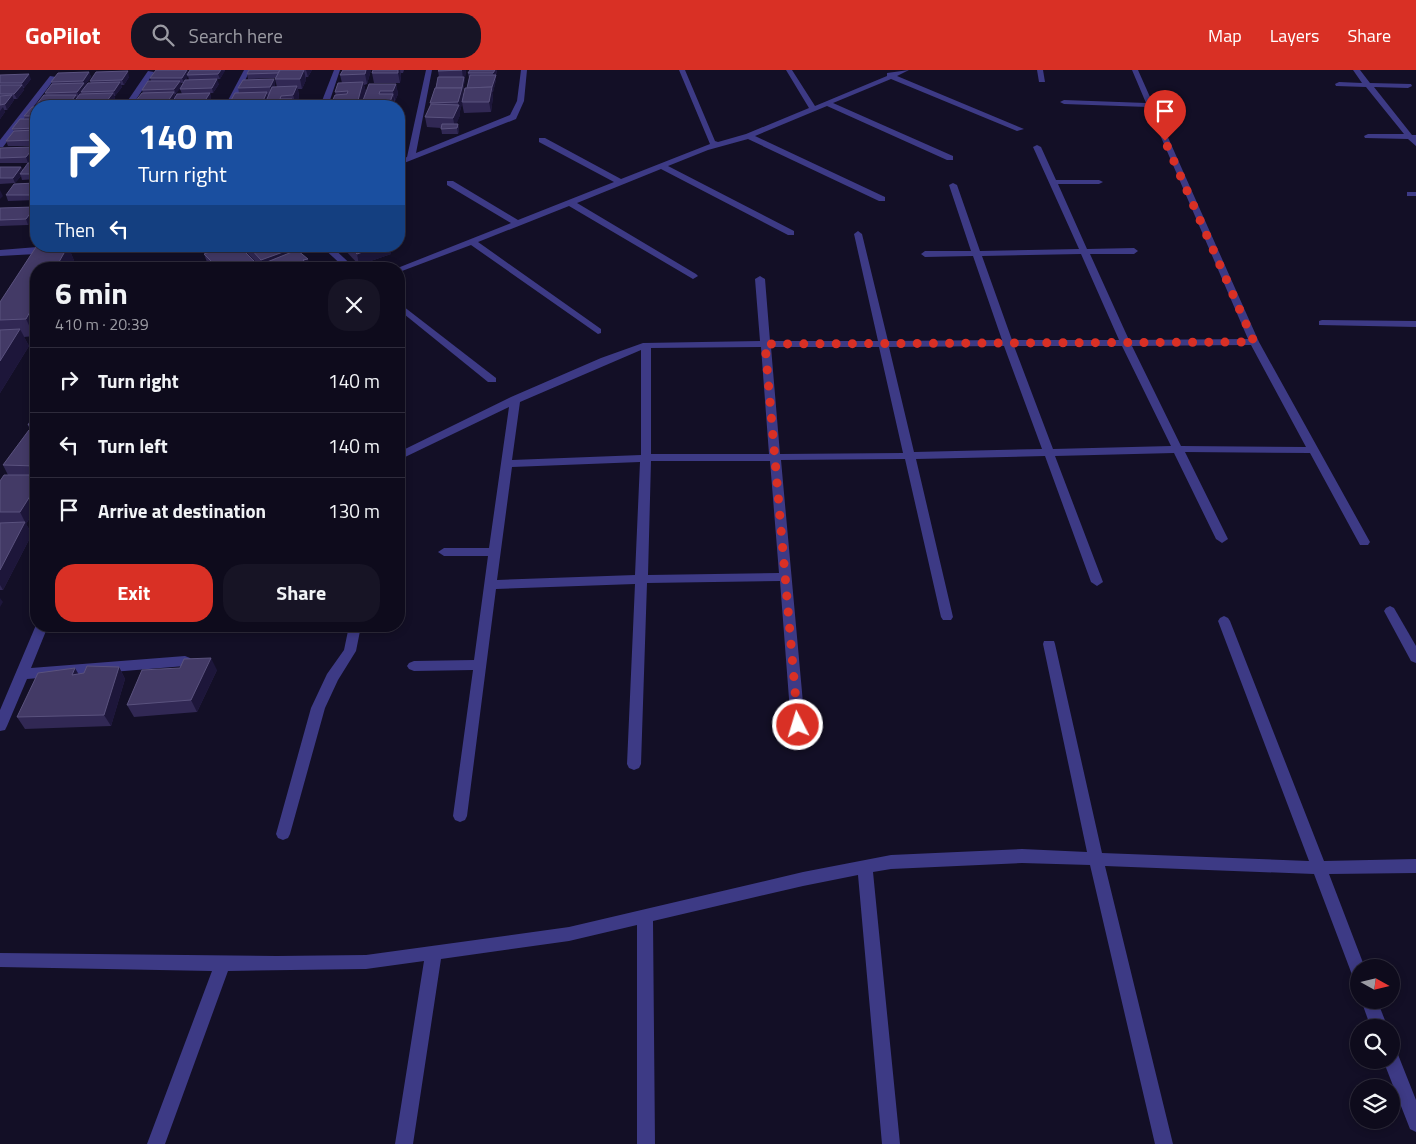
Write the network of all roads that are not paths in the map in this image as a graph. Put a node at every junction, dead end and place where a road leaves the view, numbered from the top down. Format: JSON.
{"nodes":[{"id":1,"x":247,"y":70,"type":"edge"},
{"id":2,"x":337,"y":70,"type":"edge"},
{"id":3,"x":429,"y":70,"type":"edge"},
{"id":4,"x":524,"y":70,"type":"edge"},
{"id":5,"x":682,"y":70,"type":"edge"},
{"id":6,"x":789,"y":70,"type":"edge"},
{"id":7,"x":906,"y":70,"type":"edge"},
{"id":8,"x":1040,"y":70,"type":"edge"},
{"id":9,"x":1135,"y":70,"type":"edge"},
{"id":10,"x":1356,"y":70,"type":"edge"},
{"id":11,"x":150,"y":72,"type":"dead end"},
{"id":12,"x":888,"y":73,"type":"edge"},
{"id":13,"x":52,"y":77,"type":"edge"},
{"id":14,"x":1042,"y":80,"type":"dead end"},
{"id":15,"x":1340,"y":84,"type":"dead end"},
{"id":16,"x":1367,"y":84,"type":"junction"},
{"id":17,"x":1408,"y":86,"type":"dead end"},
{"id":18,"x":34,"y":100,"type":"edge"},
{"id":19,"x":132,"y":100,"type":"edge"},
{"id":20,"x":232,"y":100,"type":"edge"},
{"id":21,"x":326,"y":100,"type":"edge"},
{"id":22,"x":1064,"y":102,"type":"dead end"},
{"id":23,"x":826,"y":103,"type":"junction"},
{"id":24,"x":1149,"y":105,"type":"junction"},
{"id":25,"x":30,"y":106,"type":"edge"},
{"id":26,"x":813,"y":109,"type":"junction"},
{"id":27,"x":1020,"y":129,"type":"dead end"},
{"id":28,"x":749,"y":136,"type":"junction"},
{"id":29,"x":1368,"y":136,"type":"dead end"},
{"id":30,"x":1413,"y":137,"type":"edge"},
{"id":31,"x":542,"y":140,"type":"dead end"},
{"id":32,"x":716,"y":144,"type":"junction"},
{"id":33,"x":1416,"y":144,"type":"edge"},
{"id":34,"x":0,"y":145,"type":"edge"},
{"id":35,"x":1037,"y":147,"type":"dead end"},
{"id":36,"x":412,"y":158,"type":"junction"},
{"id":37,"x":950,"y":158,"type":"dead end"},
{"id":38,"x":405,"y":161,"type":"edge"},
{"id":39,"x":662,"y":166,"type":"junction"},
{"id":40,"x":621,"y":182,"type":"junction"},
{"id":41,"x":1053,"y":182,"type":"junction"},
{"id":42,"x":1099,"y":182,"type":"dead end"},
{"id":43,"x":450,"y":183,"type":"dead end"},
{"id":44,"x":953,"y":185,"type":"dead end"},
{"id":45,"x":882,"y":199,"type":"dead end"},
{"id":46,"x":570,"y":203,"type":"junction"},
{"id":47,"x":516,"y":224,"type":"junction"},
{"id":48,"x":791,"y":233,"type":"dead end"},
{"id":49,"x":858,"y":234,"type":"dead end"},
{"id":50,"x":472,"y":242,"type":"junction"},
{"id":51,"x":1134,"y":251,"type":"dead end"},
{"id":52,"x":35,"y":252,"type":"edge"},
{"id":53,"x":332,"y":252,"type":"edge"},
{"id":54,"x":1084,"y":252,"type":"junction"},
{"id":55,"x":0,"y":253,"type":"edge"},
{"id":56,"x":925,"y":254,"type":"dead end"},
{"id":57,"x":976,"y":254,"type":"junction"},
{"id":58,"x":344,"y":262,"type":"edge"},
{"id":59,"x":405,"y":267,"type":"edge"},
{"id":60,"x":693,"y":276,"type":"dead end"},
{"id":61,"x":760,"y":279,"type":"dead end"},
{"id":62,"x":405,"y":311,"type":"edge"},
{"id":63,"x":1322,"y":323,"type":"dead end"},
{"id":64,"x":1416,"y":324,"type":"edge"},
{"id":65,"x":598,"y":331,"type":"dead end"},
{"id":66,"x":1125,"y":342,"type":"junction"},
{"id":67,"x":1254,"y":342,"type":"junction"},
{"id":68,"x":882,"y":343,"type":"junction"},
{"id":69,"x":1008,"y":343,"type":"junction"},
{"id":70,"x":765,"y":344,"type":"junction"},
{"id":71,"x":646,"y":345,"type":"junction"},
{"id":72,"x":492,"y":380,"type":"dead end"},
{"id":73,"x":515,"y":399,"type":"junction"},
{"id":74,"x":1178,"y":448,"type":"junction"},
{"id":75,"x":1313,"y":450,"type":"junction"},
{"id":76,"x":405,"y":453,"type":"edge"},
{"id":77,"x":1049,"y":453,"type":"junction"},
{"id":78,"x":909,"y":456,"type":"junction"},
{"id":79,"x":775,"y":457,"type":"junction"},
{"id":80,"x":646,"y":458,"type":"junction"},
{"id":81,"x":506,"y":464,"type":"junction"},
{"id":82,"x":1222,"y":539,"type":"dead end"},
{"id":83,"x":1364,"y":542,"type":"dead end"},
{"id":84,"x":444,"y":552,"type":"dead end"},
{"id":85,"x":495,"y":552,"type":"junction"},
{"id":86,"x":785,"y":577,"type":"junction"},
{"id":87,"x":641,"y":579,"type":"junction"},
{"id":88,"x":1097,"y":582,"type":"dead end"},
{"id":89,"x":490,"y":585,"type":"junction"},
{"id":90,"x":1390,"y":611,"type":"dead end"},
{"id":91,"x":947,"y":617,"type":"dead end"},
{"id":92,"x":1224,"y":621,"type":"dead end"},
{"id":93,"x":40,"y":632,"type":"edge"},
{"id":94,"x":354,"y":632,"type":"edge"},
{"id":95,"x":1049,"y":644,"type":"dead end"},
{"id":96,"x":1416,"y":658,"type":"edge"},
{"id":97,"x":185,"y":661,"type":"edge"},
{"id":98,"x":480,"y":665,"type":"junction"},
{"id":99,"x":414,"y":666,"type":"dead end"},
{"id":100,"x":22,"y":674,"type":"junction"},
{"id":101,"x":798,"y":725,"type":"dead end"},
{"id":102,"x":0,"y":726,"type":"edge"},
{"id":103,"x":634,"y":764,"type":"dead end"},
{"id":104,"x":460,"y":816,"type":"dead end"},
{"id":105,"x":283,"y":834,"type":"dead end"},
{"id":106,"x":1096,"y":860,"type":"junction"},
{"id":107,"x":1416,"y":866,"type":"edge"},
{"id":108,"x":865,"y":868,"type":"junction"},
{"id":109,"x":1319,"y":868,"type":"junction"},
{"id":110,"x":645,"y":916,"type":"junction"},
{"id":111,"x":434,"y":952,"type":"junction"},
{"id":112,"x":1354,"y":959,"type":"edge"},
{"id":113,"x":223,"y":963,"type":"junction"},
{"id":114,"x":2,"y":964,"type":"edge"},
{"id":115,"x":1395,"y":1069,"type":"edge"},
{"id":116,"x":1416,"y":1123,"type":"edge"},
{"id":117,"x":156,"y":1144,"type":"edge"},
{"id":118,"x":404,"y":1144,"type":"edge"},
{"id":119,"x":646,"y":1144,"type":"edge"},
{"id":120,"x":892,"y":1144,"type":"edge"},
{"id":121,"x":1164,"y":1144,"type":"edge"}],
"edges":[{"from":1,"to":20,"type":"street"},
{"from":2,"to":21,"type":"street"},
{"from":3,"to":36,"type":"street"},
{"from":4,"to":36,"type":"street"},
{"from":5,"to":32,"type":"street"},
{"from":6,"to":26,"type":"street"},
{"from":7,"to":12,"type":"street"},
{"from":8,"to":14,"type":"street"},
{"from":9,"to":24,"type":"street"},
{"from":10,"to":16,"type":"street"},
{"from":11,"to":19,"type":"street"},
{"from":12,"to":23,"type":"street"},
{"from":12,"to":27,"type":"street"},
{"from":13,"to":18,"type":"street"},
{"from":15,"to":16,"type":"street"},
{"from":16,"to":17,"type":"street"},
{"from":16,"to":30,"type":"street"},
{"from":22,"to":24,"type":"street"},
{"from":23,"to":26,"type":"street"},
{"from":23,"to":37,"type":"street"},
{"from":24,"to":67,"type":"street"},
{"from":25,"to":34,"type":"street"},
{"from":26,"to":28,"type":"street"},
{"from":28,"to":32,"type":"street"},
{"from":28,"to":45,"type":"street"},
{"from":29,"to":30,"type":"street"},
{"from":30,"to":33,"type":"street"},
{"from":31,"to":40,"type":"street"},
{"from":32,"to":39,"type":"street"},
{"from":35,"to":41,"type":"street"},
{"from":36,"to":38,"type":"street"},
{"from":39,"to":40,"type":"street"},
{"from":39,"to":48,"type":"street"},
{"from":40,"to":46,"type":"street"},
{"from":41,"to":42,"type":"street"},
{"from":41,"to":54,"type":"street"},
{"from":43,"to":47,"type":"street"},
{"from":44,"to":57,"type":"street"},
{"from":46,"to":47,"type":"street"},
{"from":46,"to":60,"type":"street"},
{"from":47,"to":50,"type":"street"},
{"from":49,"to":68,"type":"street"},
{"from":50,"to":59,"type":"street"},
{"from":50,"to":65,"type":"street"},
{"from":51,"to":54,"type":"street"},
{"from":52,"to":55,"type":"street"},
{"from":53,"to":58,"type":"street"},
{"from":54,"to":57,"type":"street"},
{"from":54,"to":66,"type":"street"},
{"from":56,"to":57,"type":"street"},
{"from":57,"to":69,"type":"street"},
{"from":61,"to":70,"type":"street"},
{"from":62,"to":72,"type":"street"},
{"from":63,"to":64,"type":"street"},
{"from":66,"to":67,"type":"street"},
{"from":66,"to":69,"type":"street"},
{"from":66,"to":74,"type":"street"},
{"from":67,"to":75,"type":"street"},
{"from":68,"to":69,"type":"street"},
{"from":68,"to":70,"type":"street"},
{"from":68,"to":78,"type":"street"},
{"from":69,"to":77,"type":"street"},
{"from":70,"to":71,"type":"street"},
{"from":70,"to":79,"type":"street"},
{"from":71,"to":73,"type":"street"},
{"from":71,"to":80,"type":"street"},
{"from":73,"to":76,"type":"street"},
{"from":73,"to":81,"type":"street"},
{"from":74,"to":75,"type":"street"},
{"from":74,"to":77,"type":"street"},
{"from":74,"to":82,"type":"street"},
{"from":75,"to":83,"type":"street"},
{"from":77,"to":78,"type":"street"},
{"from":77,"to":88,"type":"street"},
{"from":78,"to":79,"type":"street"},
{"from":78,"to":91,"type":"street"},
{"from":79,"to":80,"type":"street"},
{"from":79,"to":86,"type":"street"},
{"from":80,"to":81,"type":"street"},
{"from":80,"to":87,"type":"street"},
{"from":81,"to":85,"type":"street"},
{"from":84,"to":85,"type":"street"},
{"from":85,"to":89,"type":"street"},
{"from":86,"to":87,"type":"street"},
{"from":86,"to":101,"type":"street"},
{"from":87,"to":89,"type":"street"},
{"from":87,"to":103,"type":"street"},
{"from":89,"to":98,"type":"street"},
{"from":90,"to":96,"type":"street"},
{"from":92,"to":109,"type":"street"},
{"from":93,"to":100,"type":"street"},
{"from":94,"to":105,"type":"street"},
{"from":95,"to":106,"type":"street"},
{"from":97,"to":100,"type":"street"},
{"from":98,"to":99,"type":"street"},
{"from":98,"to":104,"type":"street"},
{"from":100,"to":102,"type":"street"},
{"from":106,"to":108,"type":"street"},
{"from":106,"to":109,"type":"street"},
{"from":106,"to":121,"type":"street"},
{"from":107,"to":109,"type":"street"},
{"from":108,"to":110,"type":"street"},
{"from":108,"to":120,"type":"street"},
{"from":109,"to":112,"type":"street"},
{"from":110,"to":111,"type":"street"},
{"from":110,"to":119,"type":"street"},
{"from":111,"to":113,"type":"street"},
{"from":111,"to":118,"type":"street"},
{"from":113,"to":114,"type":"street"},
{"from":113,"to":117,"type":"street"},
{"from":115,"to":116,"type":"street"}]}
